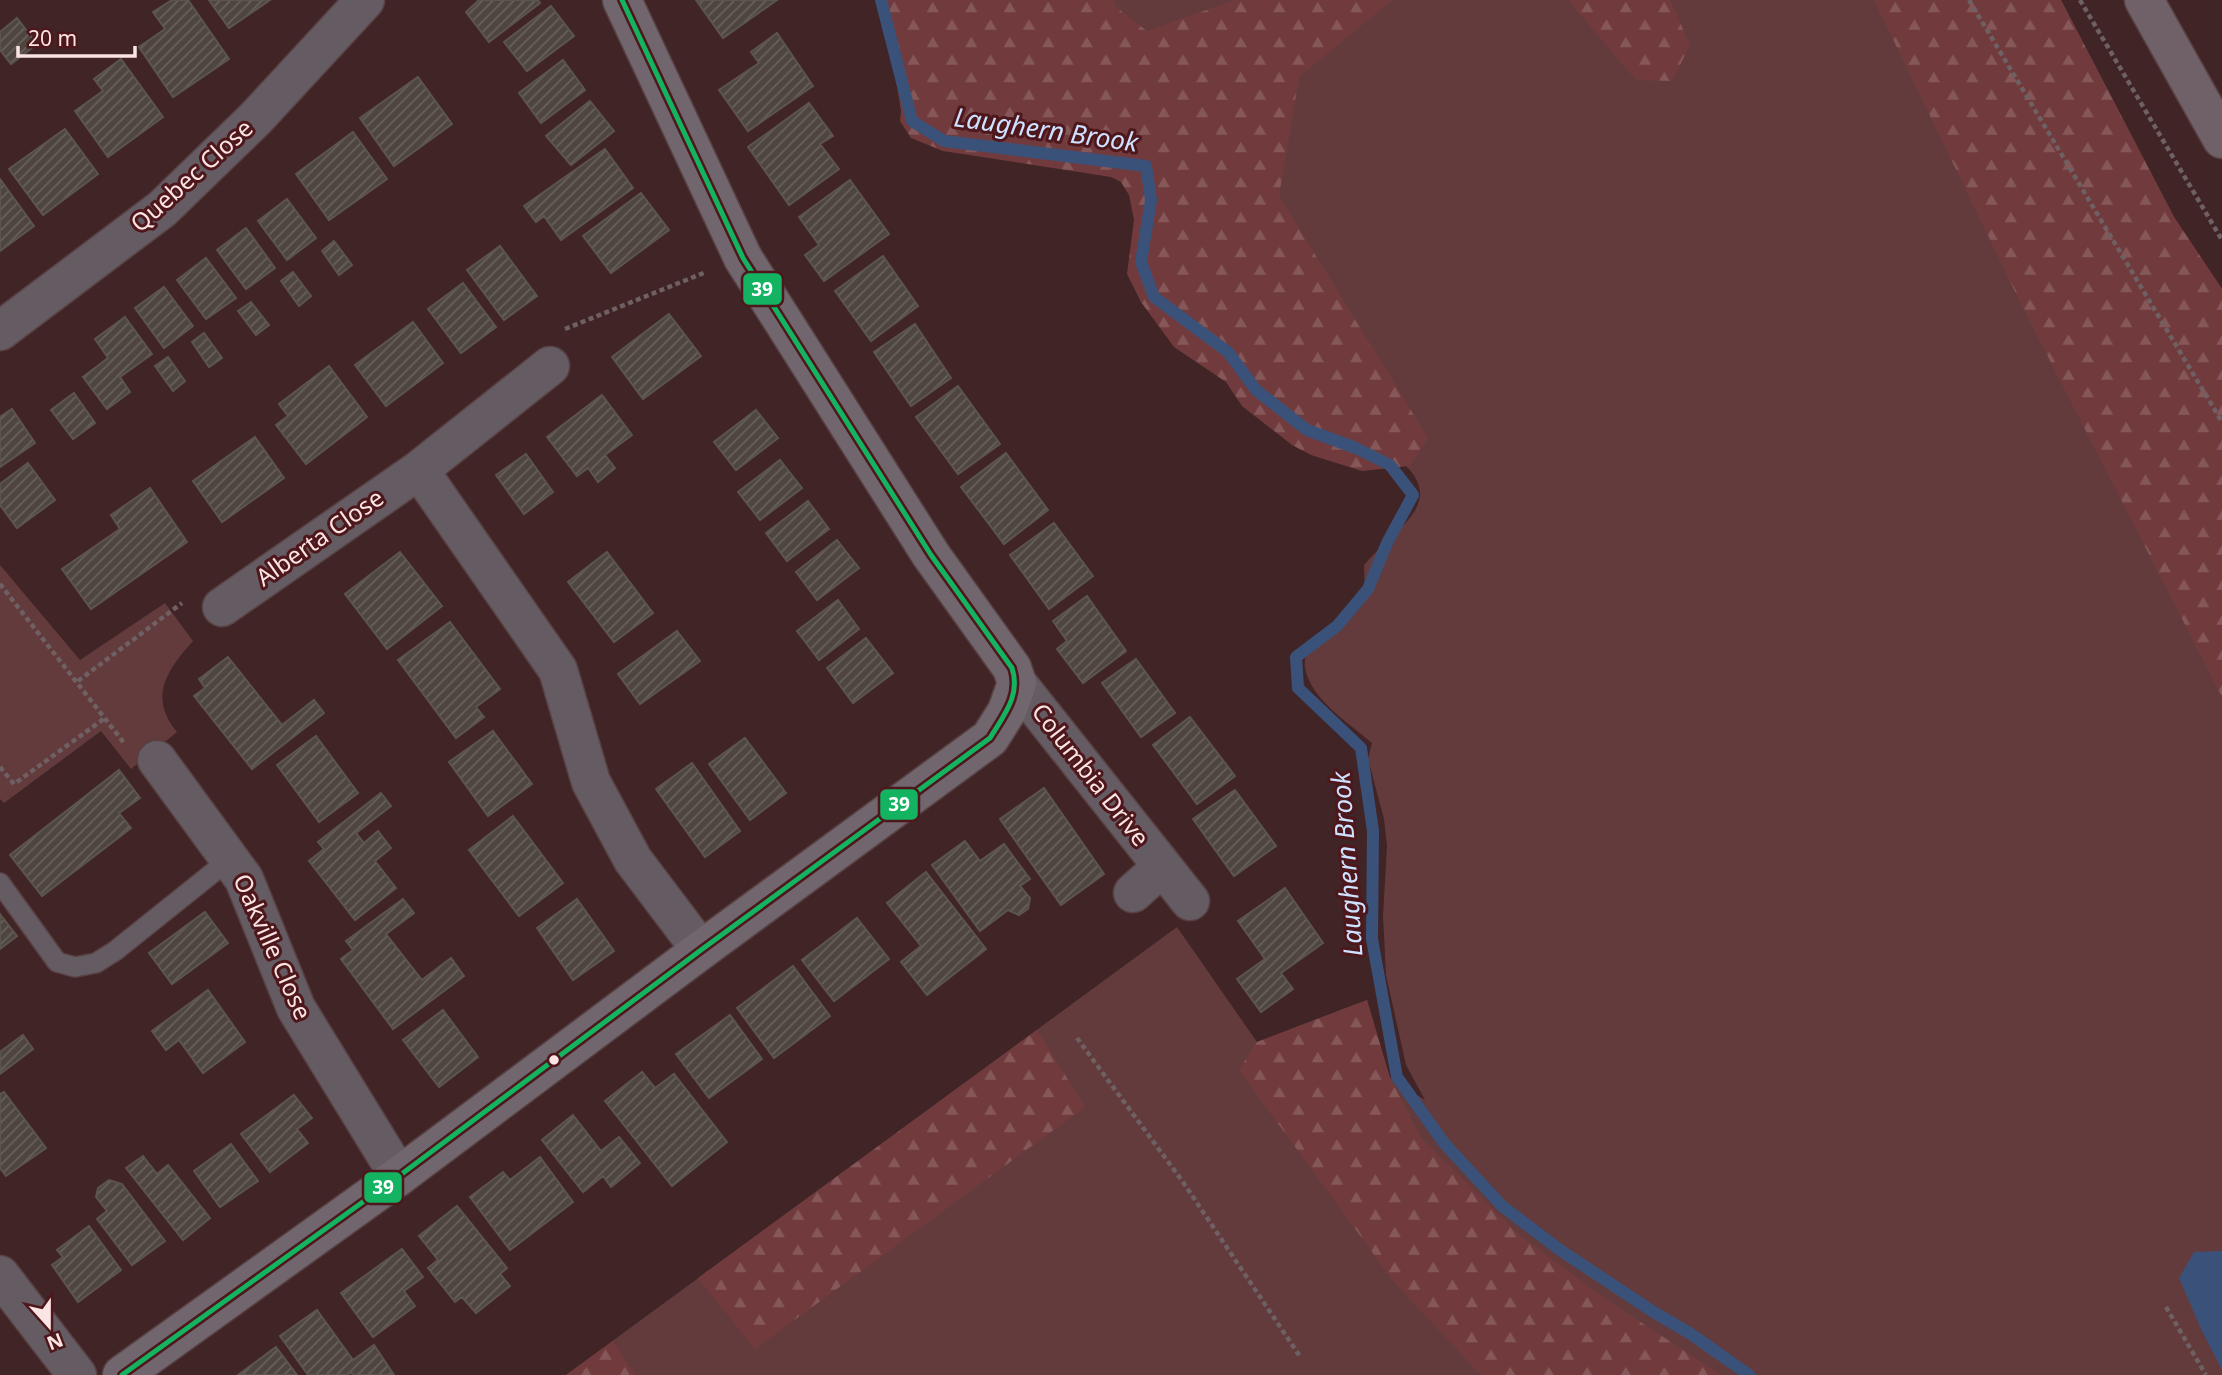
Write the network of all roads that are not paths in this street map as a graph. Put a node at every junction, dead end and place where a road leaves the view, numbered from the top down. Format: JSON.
{"nodes":[{"id":1,"x":365,"y":0,"type":"edge"},
{"id":2,"x":622,"y":0,"type":"edge"},
{"id":3,"x":2144,"y":0,"type":"edge"},
{"id":4,"x":2222,"y":139,"type":"edge"},
{"id":5,"x":0,"y":331,"type":"edge"},
{"id":6,"x":550,"y":366,"type":"road end"},
{"id":7,"x":419,"y":470,"type":"junction"},
{"id":8,"x":222,"y":607,"type":"road end"},
{"id":9,"x":1017,"y":683,"type":"junction"},
{"id":10,"x":143,"y":755,"type":"road end"},
{"id":11,"x":230,"y":859,"type":"junction"},
{"id":12,"x":1162,"y":867,"type":"junction"},
{"id":13,"x":0,"y":883,"type":"edge"},
{"id":14,"x":1133,"y":893,"type":"dead end"},
{"id":15,"x":1190,"y":901,"type":"dead end"},
{"id":16,"x":701,"y":950,"type":"junction"},
{"id":17,"x":399,"y":1176,"type":"junction"},
{"id":18,"x":0,"y":1275,"type":"edge"},
{"id":19,"x":77,"y":1375,"type":"edge"},
{"id":20,"x":122,"y":1375,"type":"edge"}],
"edges":[{"from":1,"to":5,"type":"street","name":"Quebec Close"},
{"from":2,"to":9,"type":"street","name":"Columbia Drive"},
{"from":3,"to":4,"type":"highway"},
{"from":6,"to":7,"type":"street","name":"Alberta Close"},
{"from":7,"to":8,"type":"street","name":"Alberta Close"},
{"from":7,"to":16,"type":"street"},
{"from":9,"to":12,"type":"street","name":"Columbia Drive"},
{"from":9,"to":16,"type":"street","name":"Columbia Drive"},
{"from":10,"to":11,"type":"street","name":"Oakville Close"},
{"from":11,"to":13,"type":"lane"},
{"from":11,"to":17,"type":"street","name":"Oakville Close"},
{"from":12,"to":14,"type":"street","name":"Columbia Drive"},
{"from":12,"to":15,"type":"street","name":"Columbia Drive"},
{"from":16,"to":17,"type":"street","name":"Columbia Drive"},
{"from":17,"to":20,"type":"street","name":"Columbia Drive"},
{"from":18,"to":19,"type":"street"}]}
